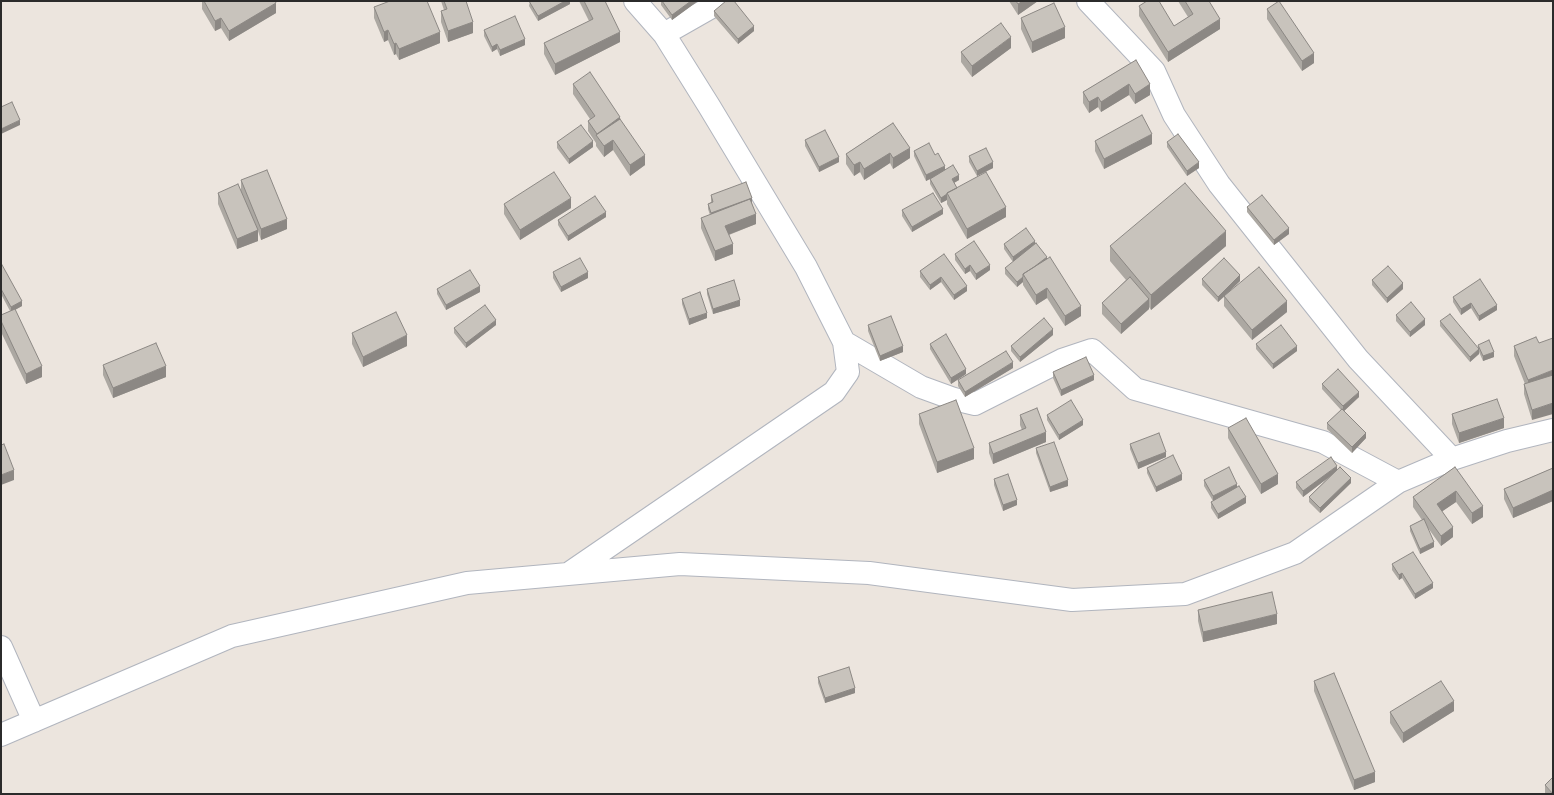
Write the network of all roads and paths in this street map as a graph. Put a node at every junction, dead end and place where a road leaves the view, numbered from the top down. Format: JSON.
{"nodes":[{"id":1,"x":635,"y":1,"type":"edge"},
{"id":2,"x":722,"y":1,"type":"edge"},
{"id":3,"x":1088,"y":1,"type":"edge"},
{"id":4,"x":664,"y":34,"type":"junction"},
{"id":5,"x":844,"y":342,"type":"junction"},
{"id":6,"x":1553,"y":430,"type":"edge"},
{"id":7,"x":1452,"y":459,"type":"junction"},
{"id":8,"x":1398,"y":482,"type":"junction"},
{"id":9,"x":567,"y":574,"type":"junction"},
{"id":10,"x":1,"y":647,"type":"edge"},
{"id":11,"x":34,"y":721,"type":"junction"},
{"id":12,"x":1,"y":735,"type":"edge"}],
"edges":[{"from":1,"to":4,"type":"street"},
{"from":2,"to":4,"type":"street"},
{"from":3,"to":7,"type":"street"},
{"from":4,"to":5,"type":"street"},
{"from":5,"to":8,"type":"street"},
{"from":5,"to":9,"type":"street"},
{"from":6,"to":7,"type":"street"},
{"from":7,"to":8,"type":"street"},
{"from":8,"to":9,"type":"street"},
{"from":9,"to":11,"type":"street"},
{"from":10,"to":11,"type":"street"},
{"from":11,"to":12,"type":"street"}]}
